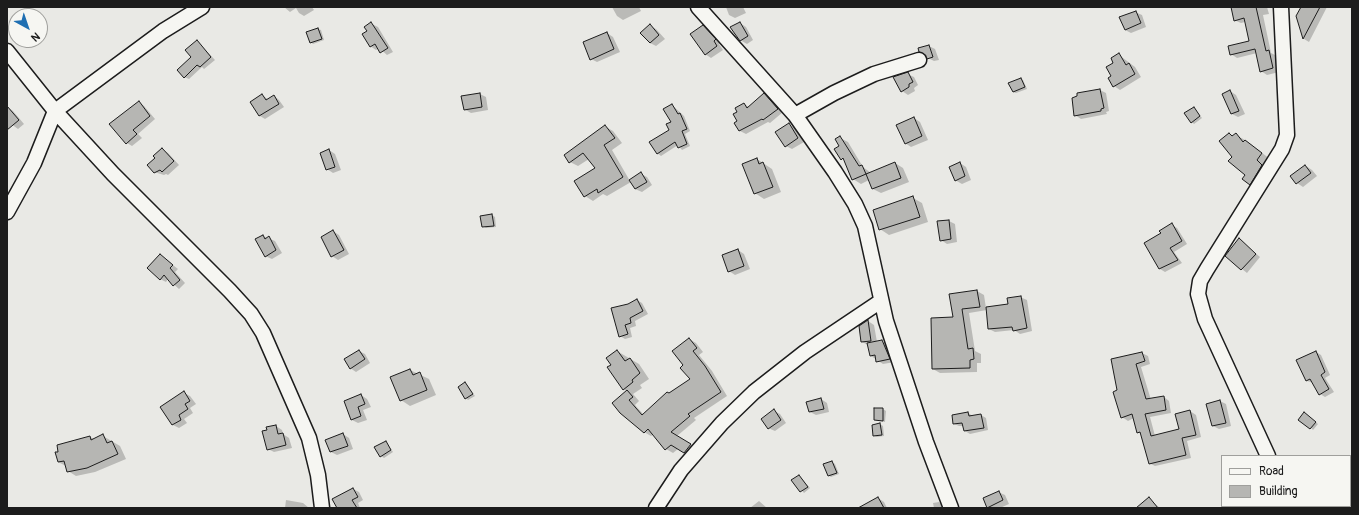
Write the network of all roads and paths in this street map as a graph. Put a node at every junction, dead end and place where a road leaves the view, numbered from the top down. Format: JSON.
{"nodes":[{"id":1,"x":202,"y":7,"type":"edge"},
{"id":2,"x":698,"y":7,"type":"edge"},
{"id":3,"x":1281,"y":7,"type":"edge"},
{"id":4,"x":7,"y":51,"type":"edge"},
{"id":5,"x":919,"y":60,"type":"dead end"},
{"id":6,"x":55,"y":111,"type":"junction"},
{"id":7,"x":796,"y":115,"type":"junction"},
{"id":8,"x":7,"y":212,"type":"edge"},
{"id":9,"x":881,"y":302,"type":"junction"},
{"id":10,"x":1268,"y":455,"type":"edge"},
{"id":11,"x":322,"y":508,"type":"edge"},
{"id":12,"x":656,"y":508,"type":"edge"},
{"id":13,"x":951,"y":508,"type":"edge"}],
"edges":[{"from":1,"to":6,"type":"street"},
{"from":2,"to":7,"type":"street"},
{"from":3,"to":10,"type":"street"},
{"from":4,"to":6,"type":"street"},
{"from":5,"to":7,"type":"street"},
{"from":6,"to":8,"type":"street"},
{"from":6,"to":11,"type":"street"},
{"from":7,"to":9,"type":"street"},
{"from":9,"to":12,"type":"street"},
{"from":9,"to":13,"type":"street"}]}
